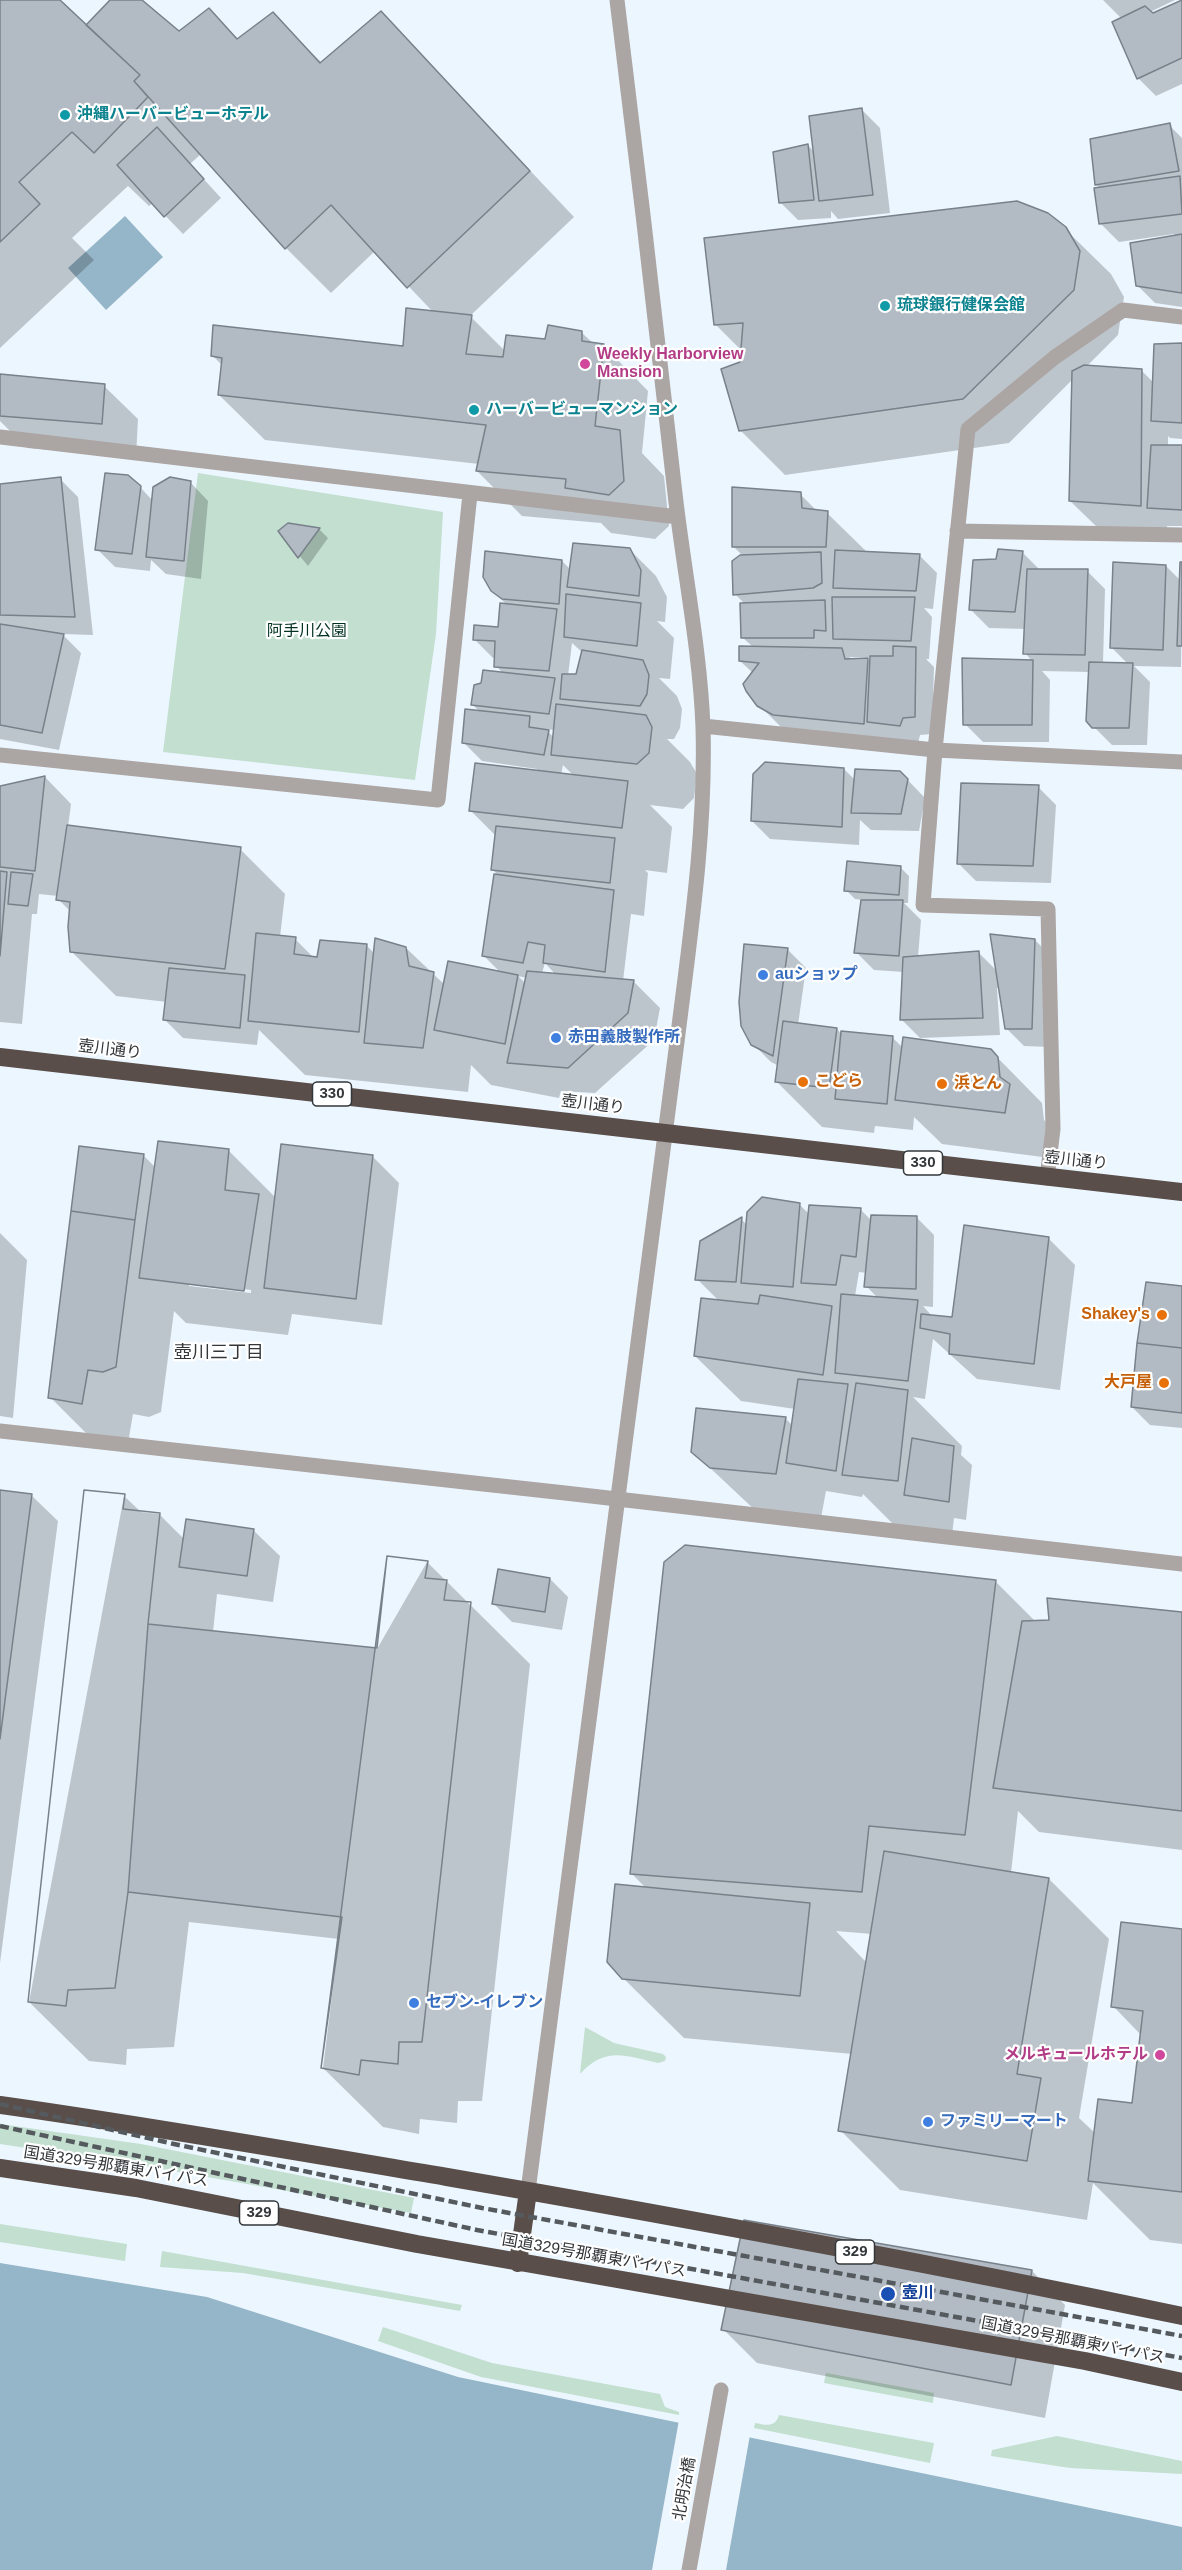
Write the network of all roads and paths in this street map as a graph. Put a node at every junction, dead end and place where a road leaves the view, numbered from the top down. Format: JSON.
{"nodes":[{"id":1,"x":617,"y":0,"type":"edge"},
{"id":2,"x":1182,"y":317,"type":"edge"},
{"id":3,"x":0,"y":436,"type":"edge"},
{"id":4,"x":471,"y":494,"type":"junction"},
{"id":5,"x":678,"y":517,"type":"junction"},
{"id":6,"x":957,"y":531,"type":"junction"},
{"id":7,"x":1182,"y":535,"type":"edge"},
{"id":8,"x":703,"y":726,"type":"junction"},
{"id":9,"x":935,"y":750,"type":"junction"},
{"id":10,"x":0,"y":755,"type":"edge"},
{"id":11,"x":1182,"y":762,"type":"edge"},
{"id":12,"x":0,"y":1056,"type":"edge"},
{"id":13,"x":664,"y":1133,"type":"junction"},
{"id":14,"x":1047,"y":1178,"type":"junction"},
{"id":15,"x":1182,"y":1192,"type":"edge"},
{"id":16,"x":0,"y":1431,"type":"edge"},
{"id":17,"x":617,"y":1500,"type":"junction"},
{"id":18,"x":1182,"y":1564,"type":"edge"},
{"id":19,"x":0,"y":2105,"type":"edge"},
{"id":20,"x":0,"y":2168,"type":"edge"},
{"id":21,"x":528,"y":2191,"type":"junction"},
{"id":22,"x":518,"y":2263,"type":"junction"},
{"id":23,"x":1182,"y":2316,"type":"edge"},
{"id":24,"x":1182,"y":2382,"type":"edge"},
{"id":25,"x":721,"y":2390,"type":"dead end"},
{"id":26,"x":688,"y":2570,"type":"edge"}],
"edges":[{"from":1,"to":5,"type":"street"},
{"from":2,"to":6,"type":"street"},
{"from":3,"to":4,"type":"street"},
{"from":4,"to":5,"type":"street"},
{"from":4,"to":10,"type":"street"},
{"from":5,"to":8,"type":"street"},
{"from":6,"to":7,"type":"street"},
{"from":6,"to":9,"type":"street"},
{"from":8,"to":9,"type":"street"},
{"from":8,"to":13,"type":"street"},
{"from":9,"to":11,"type":"street"},
{"from":9,"to":14,"type":"street"},
{"from":12,"to":13,"type":"highway","name":"壺川通り","number":"330"},
{"from":13,"to":14,"type":"highway","name":"壺川通り","number":"330"},
{"from":13,"to":17,"type":"street"},
{"from":14,"to":15,"type":"highway","name":"壺川通り","number":"330"},
{"from":16,"to":17,"type":"street"},
{"from":17,"to":18,"type":"street"},
{"from":17,"to":21,"type":"street"},
{"from":19,"to":21,"type":"highway","number":"329"},
{"from":20,"to":22,"type":"highway","name":"国道329号那覇東バイパス","number":"329"},
{"from":21,"to":22,"type":"highway"},
{"from":21,"to":23,"type":"highway","number":"329"},
{"from":22,"to":24,"type":"highway","name":"国道329号那覇東バイパス","number":"329"},
{"from":25,"to":26,"type":"street","name":"北明治橋"}]}
